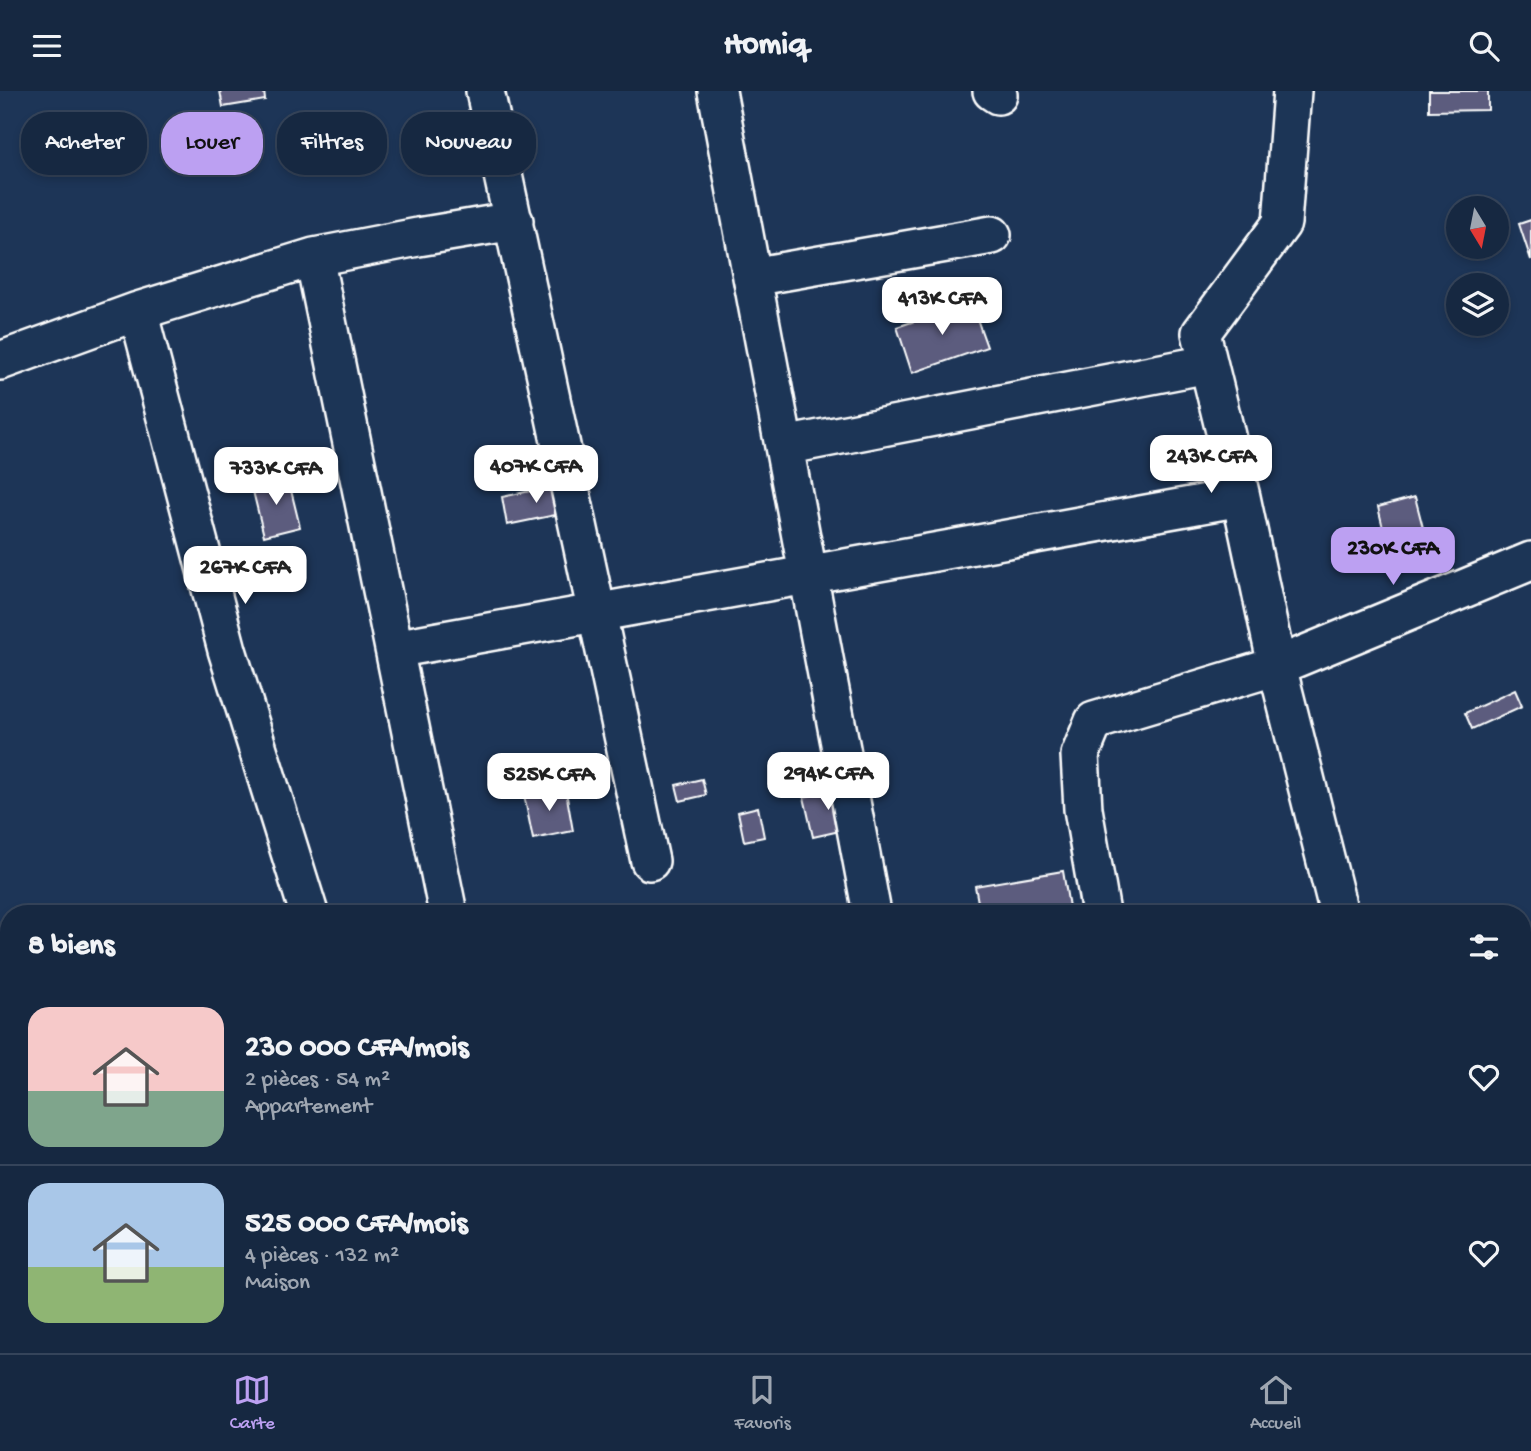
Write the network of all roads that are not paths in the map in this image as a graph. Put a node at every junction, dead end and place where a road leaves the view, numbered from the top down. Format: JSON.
{"nodes":[{"id":1,"x":485,"y":91,"type":"edge"},
{"id":2,"x":717,"y":91,"type":"edge"},
{"id":3,"x":1292,"y":91,"type":"edge"},
{"id":4,"x":514,"y":222,"type":"junction"},
{"id":5,"x":992,"y":235,"type":"dead end"},
{"id":6,"x":314,"y":257,"type":"junction"},
{"id":7,"x":752,"y":277,"type":"junction"},
{"id":8,"x":138,"y":311,"type":"junction"},
{"id":9,"x":0,"y":362,"type":"edge"},
{"id":10,"x":1208,"y":364,"type":"junction"},
{"id":11,"x":784,"y":446,"type":"junction"},
{"id":12,"x":1241,"y":497,"type":"junction"},
{"id":13,"x":1531,"y":561,"type":"edge"},
{"id":14,"x":808,"y":573,"type":"junction"},
{"id":15,"x":598,"y":611,"type":"junction"},
{"id":16,"x":394,"y":649,"type":"junction"},
{"id":17,"x":1277,"y":666,"type":"junction"},
{"id":18,"x":650,"y":860,"type":"dead end"},
{"id":19,"x":307,"y":905,"type":"edge"},
{"id":20,"x":446,"y":905,"type":"edge"},
{"id":21,"x":870,"y":905,"type":"edge"},
{"id":22,"x":1100,"y":905,"type":"edge"},
{"id":23,"x":1337,"y":905,"type":"edge"}],
"edges":[{"from":1,"to":4,"type":"street"},
{"from":2,"to":7,"type":"street"},
{"from":3,"to":10,"type":"street"},
{"from":4,"to":6,"type":"street"},
{"from":4,"to":15,"type":"street"},
{"from":5,"to":7,"type":"street"},
{"from":6,"to":8,"type":"street"},
{"from":6,"to":16,"type":"street"},
{"from":7,"to":11,"type":"street"},
{"from":8,"to":9,"type":"street"},
{"from":8,"to":19,"type":"street"},
{"from":10,"to":11,"type":"street"},
{"from":10,"to":12,"type":"street"},
{"from":11,"to":14,"type":"street"},
{"from":12,"to":14,"type":"street"},
{"from":12,"to":17,"type":"street"},
{"from":13,"to":17,"type":"street"},
{"from":14,"to":15,"type":"street"},
{"from":14,"to":21,"type":"street"},
{"from":15,"to":16,"type":"street"},
{"from":15,"to":18,"type":"street"},
{"from":16,"to":20,"type":"street"},
{"from":17,"to":22,"type":"street"},
{"from":17,"to":23,"type":"street"}]}
